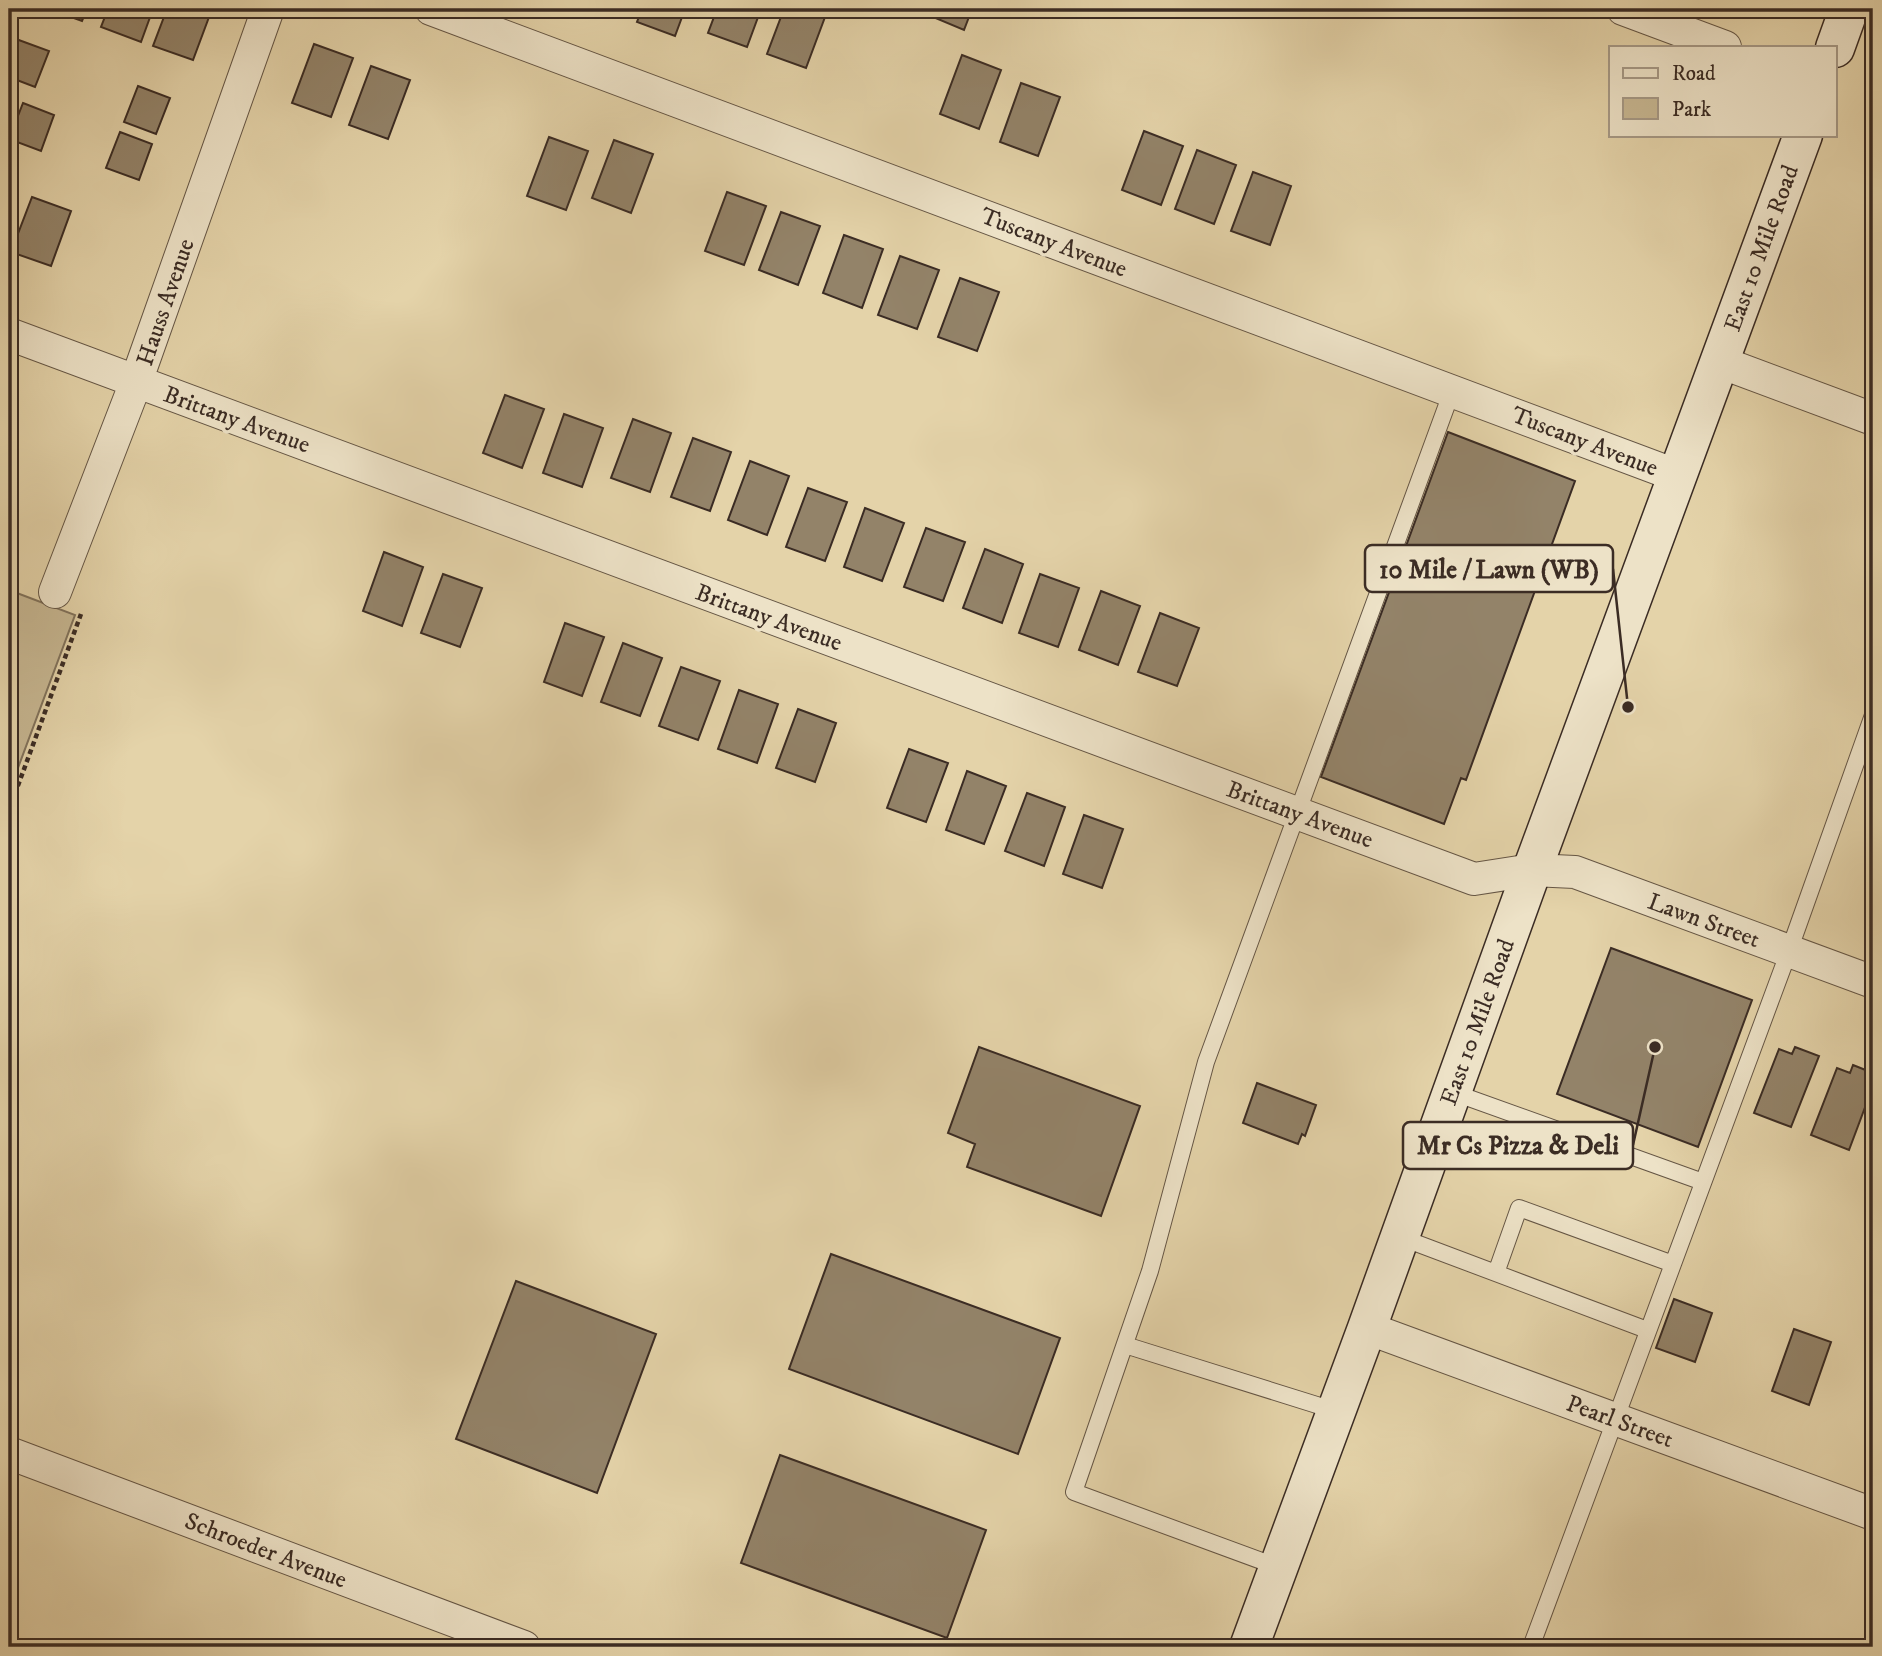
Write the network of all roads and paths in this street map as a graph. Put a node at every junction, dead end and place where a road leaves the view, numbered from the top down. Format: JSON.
{"nodes":[{"id":1,"x":268,"y":9,"type":"edge"},
{"id":2,"x":431,"y":9,"type":"edge"},
{"id":3,"x":1623,"y":9,"type":"edge"},
{"id":4,"x":1849,"y":9,"type":"edge"},
{"id":5,"x":1659,"y":15,"type":"edge"},
{"id":6,"x":1723,"y":46,"type":"edge"},
{"id":7,"x":1836,"y":46,"type":"edge"},
{"id":8,"x":1803,"y":136,"type":"edge"},
{"id":9,"x":9,"y":334,"type":"edge"},
{"id":10,"x":1720,"y":362,"type":"junction"},
{"id":11,"x":136,"y":382,"type":"junction"},
{"id":12,"x":1452,"y":391,"type":"junction"},
{"id":13,"x":1873,"y":419,"type":"edge"},
{"id":14,"x":1678,"y":476,"type":"junction"},
{"id":15,"x":55,"y":593,"type":"dead end"},
{"id":16,"x":84,"y":607,"type":"dead end"},
{"id":17,"x":1873,"y":715,"type":"edge"},
{"id":18,"x":9,"y":810,"type":"edge"},
{"id":19,"x":1298,"y":813,"type":"junction"},
{"id":20,"x":1532,"y":870,"type":"junction"},
{"id":21,"x":1789,"y":951,"type":"junction"},
{"id":22,"x":1873,"y":982,"type":"edge"},
{"id":23,"x":1452,"y":1091,"type":"junction"},
{"id":24,"x":1703,"y":1182,"type":"junction"},
{"id":25,"x":1400,"y":1237,"type":"junction"},
{"id":26,"x":1673,"y":1264,"type":"junction"},
{"id":27,"x":1496,"y":1273,"type":"junction"},
{"id":28,"x":1367,"y":1328,"type":"junction"},
{"id":29,"x":1647,"y":1330,"type":"junction"},
{"id":30,"x":1125,"y":1345,"type":"junction"},
{"id":31,"x":1336,"y":1411,"type":"junction"},
{"id":32,"x":1615,"y":1419,"type":"junction"},
{"id":33,"x":9,"y":1452,"type":"edge"},
{"id":34,"x":1873,"y":1514,"type":"edge"},
{"id":35,"x":1278,"y":1567,"type":"junction"},
{"id":36,"x":524,"y":1647,"type":"edge"},
{"id":37,"x":1249,"y":1647,"type":"edge"},
{"id":38,"x":1531,"y":1647,"type":"edge"}],
"edges":[{"from":1,"to":11,"type":"street","name":"Hauss Avenue"},
{"from":2,"to":12,"type":"street","name":"Tuscany Avenue"},
{"from":3,"to":5,"type":"street"},
{"from":4,"to":7,"type":"main road"},
{"from":5,"to":6,"type":"street"},
{"from":8,"to":10,"type":"main road","name":"East 10 Mile Road"},
{"from":9,"to":11,"type":"street","name":"Brittany Avenue"},
{"from":10,"to":13,"type":"street"},
{"from":10,"to":14,"type":"main road","name":"East 10 Mile Road"},
{"from":11,"to":15,"type":"street","name":"Hauss Avenue"},
{"from":11,"to":19,"type":"street","name":"Brittany Avenue"},
{"from":12,"to":14,"type":"street","name":"Tuscany Avenue"},
{"from":12,"to":19,"type":"lane"},
{"from":14,"to":20,"type":"main road","name":"East 10 Mile Road"},
{"from":16,"to":18,"type":"path"},
{"from":17,"to":21,"type":"lane"},
{"from":19,"to":20,"type":"street","name":"Brittany Avenue"},
{"from":19,"to":30,"type":"lane"},
{"from":20,"to":21,"type":"street","name":"Lawn Street"},
{"from":20,"to":23,"type":"main road","name":"East 10 Mile Road"},
{"from":21,"to":22,"type":"street","name":"Lawn Street"},
{"from":21,"to":24,"type":"lane"},
{"from":23,"to":24,"type":"lane"},
{"from":23,"to":25,"type":"main road","name":"East 10 Mile Road"},
{"from":24,"to":26,"type":"lane"},
{"from":25,"to":27,"type":"lane"},
{"from":25,"to":28,"type":"main road","name":"East 10 Mile Road"},
{"from":26,"to":27,"type":"lane"},
{"from":26,"to":29,"type":"lane"},
{"from":27,"to":29,"type":"lane"},
{"from":28,"to":31,"type":"main road","name":"East 10 Mile Road"},
{"from":28,"to":32,"type":"street","name":"Pearl Street"},
{"from":29,"to":32,"type":"lane"},
{"from":30,"to":31,"type":"lane"},
{"from":30,"to":35,"type":"lane"},
{"from":31,"to":35,"type":"main road","name":"East 10 Mile Road"},
{"from":32,"to":34,"type":"street","name":"Pearl Street"},
{"from":32,"to":38,"type":"lane"},
{"from":33,"to":36,"type":"street","name":"Schroeder Avenue"},
{"from":35,"to":37,"type":"main road","name":"East 10 Mile Road"}]}
